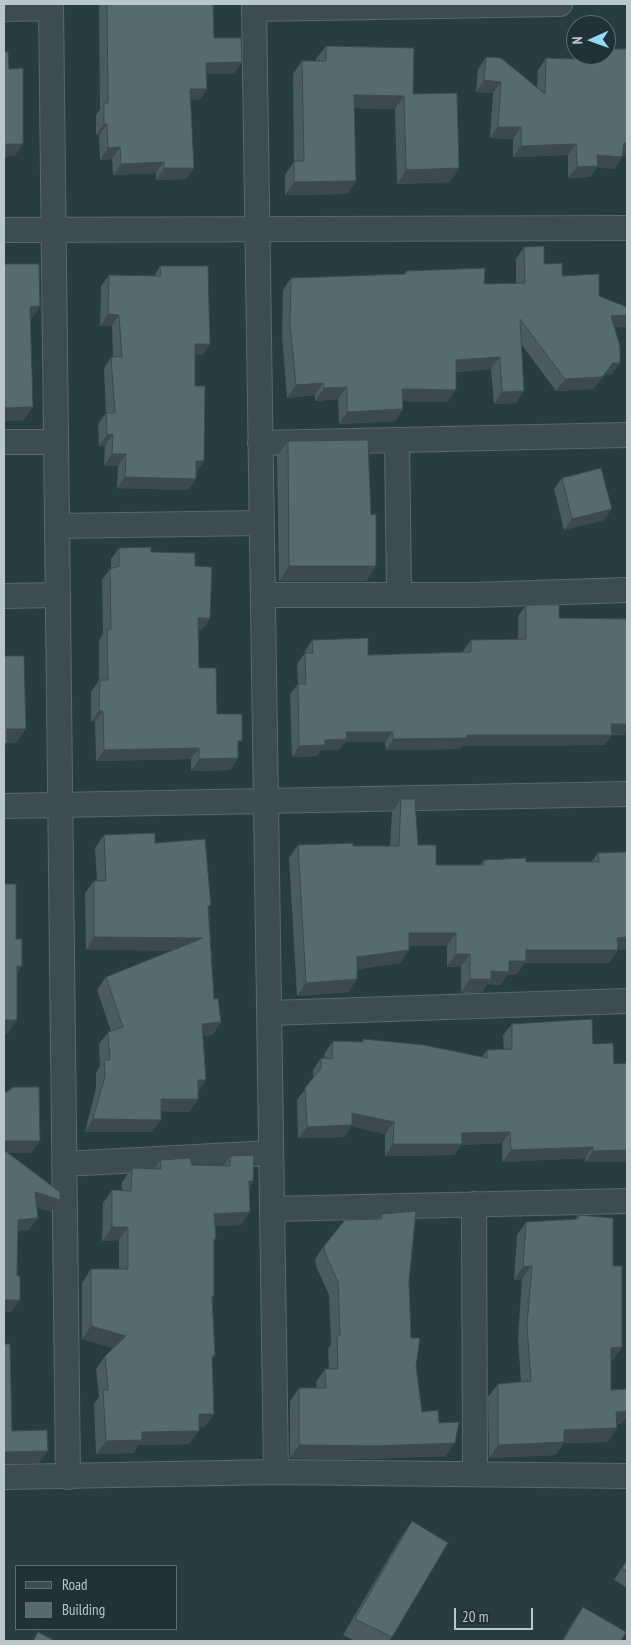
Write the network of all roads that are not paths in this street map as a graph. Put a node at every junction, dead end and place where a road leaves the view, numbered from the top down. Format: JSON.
{"nodes":[{"id":1,"x":462,"y":4,"type":"edge"},
{"id":2,"x":560,"y":4,"type":"edge"},
{"id":3,"x":51,"y":6,"type":"edge"},
{"id":4,"x":254,"y":6,"type":"edge"},
{"id":5,"x":4,"y":9,"type":"edge"},
{"id":6,"x":627,"y":228,"type":"edge"},
{"id":7,"x":257,"y":229,"type":"junction"},
{"id":8,"x":4,"y":230,"type":"edge"},
{"id":9,"x":54,"y":230,"type":"junction"},
{"id":10,"x":627,"y":436,"type":"edge"},
{"id":11,"x":397,"y":440,"type":"junction"},
{"id":12,"x":4,"y":442,"type":"edge"},
{"id":13,"x":56,"y":442,"type":"junction"},
{"id":14,"x":260,"y":443,"type":"junction"},
{"id":15,"x":261,"y":524,"type":"junction"},
{"id":16,"x":57,"y":526,"type":"junction"},
{"id":17,"x":627,"y":590,"type":"edge"},
{"id":18,"x":399,"y":593,"type":"junction"},
{"id":19,"x":58,"y":595,"type":"junction"},
{"id":20,"x":263,"y":595,"type":"junction"},
{"id":21,"x":4,"y":596,"type":"edge"},
{"id":22,"x":627,"y":794,"type":"edge"},
{"id":23,"x":266,"y":801,"type":"junction"},
{"id":24,"x":61,"y":804,"type":"junction"},
{"id":25,"x":4,"y":806,"type":"edge"},
{"id":26,"x":627,"y":1001,"type":"edge"},
{"id":27,"x":269,"y":1013,"type":"junction"},
{"id":28,"x":271,"y":1153,"type":"junction"},
{"id":29,"x":64,"y":1164,"type":"junction"},
{"id":30,"x":627,"y":1201,"type":"edge"},
{"id":31,"x":474,"y":1204,"type":"junction"},
{"id":32,"x":272,"y":1209,"type":"junction"},
{"id":33,"x":276,"y":1472,"type":"junction"},
{"id":34,"x":475,"y":1473,"type":"junction"},
{"id":35,"x":68,"y":1476,"type":"junction"},
{"id":36,"x":627,"y":1476,"type":"edge"},
{"id":37,"x":4,"y":1477,"type":"edge"}],
"edges":[{"from":1,"to":2,"type":"street"},
{"from":1,"to":4,"type":"street"},
{"from":3,"to":5,"type":"street"},
{"from":3,"to":9,"type":"street"},
{"from":4,"to":7,"type":"street"},
{"from":6,"to":7,"type":"street"},
{"from":7,"to":9,"type":"street"},
{"from":7,"to":14,"type":"street"},
{"from":8,"to":9,"type":"street"},
{"from":9,"to":13,"type":"street"},
{"from":10,"to":11,"type":"street"},
{"from":11,"to":14,"type":"street"},
{"from":11,"to":18,"type":"street"},
{"from":12,"to":13,"type":"street"},
{"from":13,"to":16,"type":"street"},
{"from":14,"to":15,"type":"street"},
{"from":15,"to":16,"type":"street"},
{"from":15,"to":20,"type":"street"},
{"from":16,"to":19,"type":"street"},
{"from":17,"to":18,"type":"street"},
{"from":18,"to":20,"type":"street"},
{"from":19,"to":21,"type":"street"},
{"from":19,"to":24,"type":"street"},
{"from":20,"to":23,"type":"street"},
{"from":22,"to":23,"type":"street"},
{"from":23,"to":24,"type":"street"},
{"from":23,"to":27,"type":"street"},
{"from":24,"to":25,"type":"street"},
{"from":24,"to":29,"type":"street"},
{"from":26,"to":27,"type":"street"},
{"from":27,"to":28,"type":"street"},
{"from":28,"to":29,"type":"street"},
{"from":28,"to":32,"type":"street"},
{"from":29,"to":35,"type":"street"},
{"from":30,"to":31,"type":"street"},
{"from":31,"to":32,"type":"street"},
{"from":31,"to":34,"type":"street"},
{"from":32,"to":33,"type":"street"},
{"from":33,"to":34,"type":"street"},
{"from":33,"to":35,"type":"street"},
{"from":34,"to":36,"type":"street"},
{"from":35,"to":37,"type":"street"}]}
